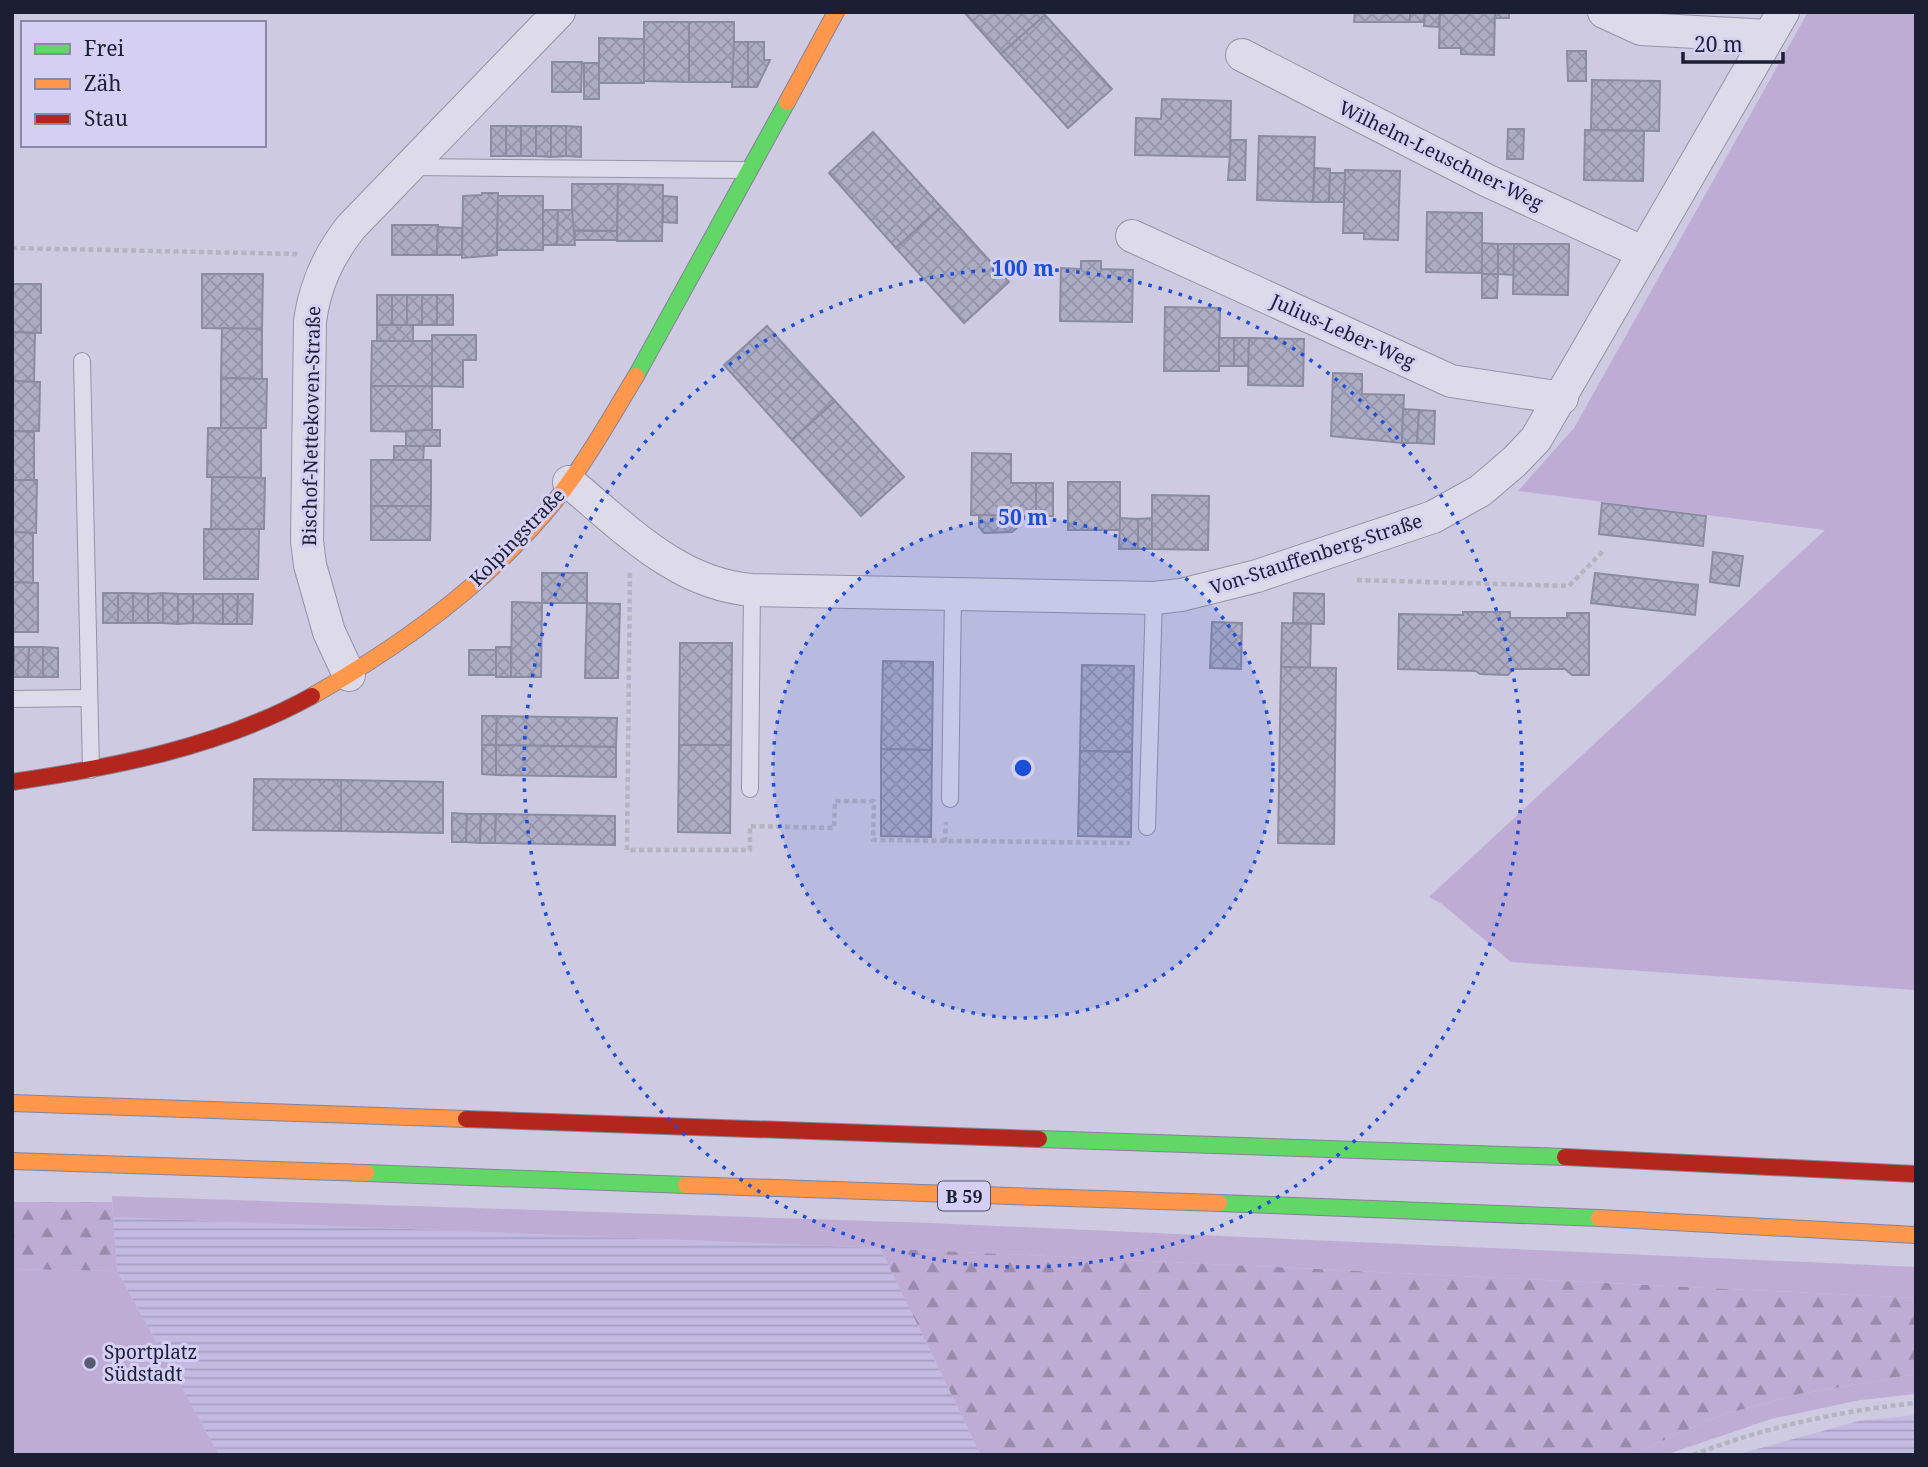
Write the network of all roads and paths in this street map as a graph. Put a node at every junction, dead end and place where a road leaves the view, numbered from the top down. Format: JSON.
{"nodes":[{"id":1,"x":559,"y":12,"type":"edge"},
{"id":2,"x":836,"y":12,"type":"edge"},
{"id":3,"x":1605,"y":12,"type":"edge"},
{"id":4,"x":1776,"y":24,"type":"edge"},
{"id":5,"x":1242,"y":55,"type":"dead end"},
{"id":6,"x":408,"y":167,"type":"junction"},
{"id":7,"x":750,"y":170,"type":"junction"},
{"id":8,"x":1132,"y":236,"type":"dead end"},
{"id":9,"x":12,"y":248,"type":"edge"},
{"id":10,"x":1642,"y":252,"type":"junction"},
{"id":11,"x":331,"y":254,"type":"junction"},
{"id":12,"x":82,"y":361,"type":"dead end"},
{"id":13,"x":1562,"y":398,"type":"junction"},
{"id":14,"x":569,"y":482,"type":"junction"},
{"id":15,"x":631,"y":534,"type":"junction"},
{"id":16,"x":1604,"y":550,"type":"dead end"},
{"id":17,"x":1357,"y":580,"type":"dead end"},
{"id":18,"x":752,"y":590,"type":"junction"},
{"id":19,"x":953,"y":595,"type":"junction"},
{"id":20,"x":1154,"y":598,"type":"junction"},
{"id":21,"x":349,"y":675,"type":"junction"},
{"id":22,"x":89,"y":698,"type":"junction"},
{"id":23,"x":12,"y":699,"type":"edge"},
{"id":24,"x":91,"y":770,"type":"junction"},
{"id":25,"x":12,"y":782,"type":"edge"},
{"id":26,"x":750,"y":789,"type":"dead end"},
{"id":27,"x":950,"y":799,"type":"dead end"},
{"id":28,"x":1147,"y":827,"type":"joint"},
{"id":29,"x":12,"y":1103,"type":"edge"},
{"id":30,"x":12,"y":1161,"type":"edge"},
{"id":31,"x":1916,"y":1174,"type":"edge"},
{"id":32,"x":1916,"y":1235,"type":"edge"},
{"id":33,"x":1916,"y":1403,"type":"edge"},
{"id":34,"x":1693,"y":1455,"type":"edge"}],
"edges":[{"from":1,"to":6,"type":"street","name":"Bischof-Nettekoven-Straße"},
{"from":2,"to":7,"type":"main road","name":"Kolpingstraße"},
{"from":3,"to":4,"type":"street"},
{"from":4,"to":10,"type":"street","name":"Von-Stauffenberg-Straße"},
{"from":5,"to":10,"type":"street","name":"Wilhelm-Leuschner-Weg"},
{"from":6,"to":7,"type":"lane"},
{"from":6,"to":11,"type":"street","name":"Bischof-Nettekoven-Straße"},
{"from":7,"to":14,"type":"main road","name":"Kolpingstraße"},
{"from":8,"to":13,"type":"street","name":"Julius-Leber-Weg"},
{"from":9,"to":11,"type":"path"},
{"from":10,"to":13,"type":"street","name":"Von-Stauffenberg-Straße"},
{"from":11,"to":21,"type":"street","name":"Bischof-Nettekoven-Straße"},
{"from":12,"to":22,"type":"lane"},
{"from":13,"to":20,"type":"street","name":"Von-Stauffenberg-Straße"},
{"from":14,"to":15,"type":"street","name":"Von-Stauffenberg-Straße"},
{"from":14,"to":21,"type":"main road","name":"Kolpingstraße"},
{"from":15,"to":18,"type":"street","name":"Von-Stauffenberg-Straße"},
{"from":15,"to":28,"type":"path"},
{"from":16,"to":17,"type":"path"},
{"from":18,"to":19,"type":"street","name":"Von-Stauffenberg-Straße"},
{"from":18,"to":26,"type":"lane"},
{"from":19,"to":20,"type":"street","name":"Von-Stauffenberg-Straße"},
{"from":19,"to":27,"type":"lane"},
{"from":20,"to":28,"type":"lane"},
{"from":21,"to":24,"type":"main road","name":"Kolpingstraße"},
{"from":22,"to":23,"type":"lane"},
{"from":22,"to":24,"type":"lane"},
{"from":24,"to":25,"type":"main road","name":"Kolpingstraße"},
{"from":29,"to":31,"type":"main road"},
{"from":30,"to":32,"type":"main road","number":"B 59"},
{"from":33,"to":34,"type":"path"}]}
